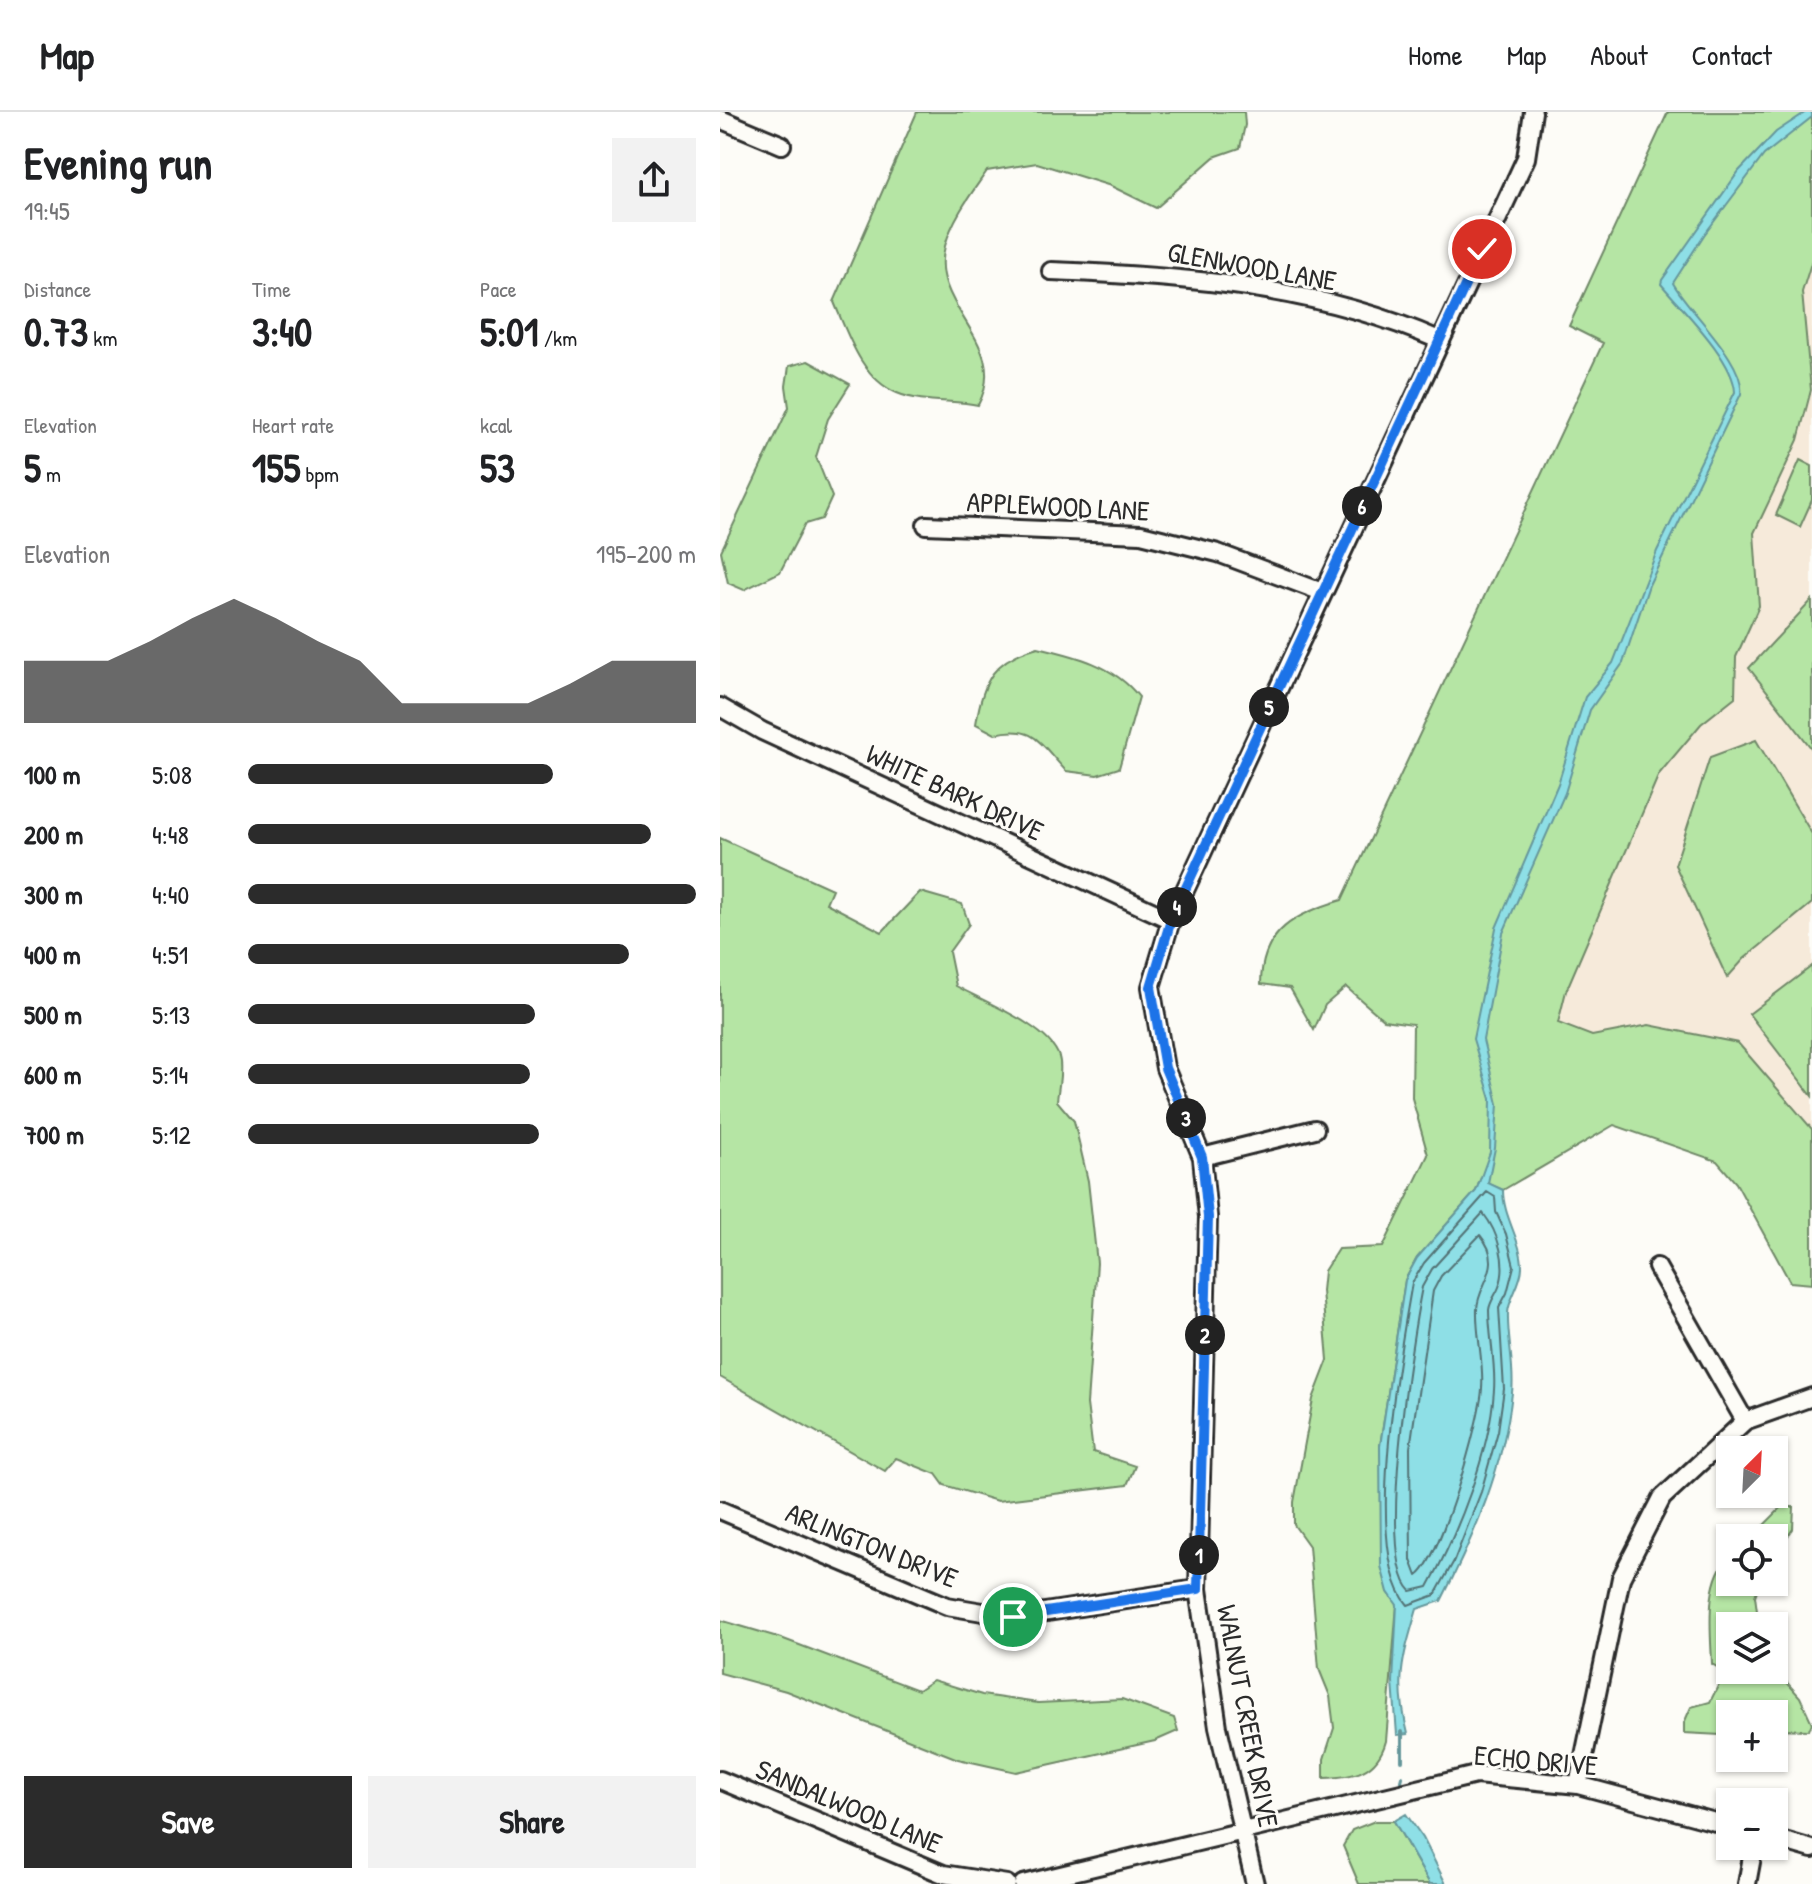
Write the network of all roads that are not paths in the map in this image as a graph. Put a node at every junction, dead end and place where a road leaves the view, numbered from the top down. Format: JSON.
{"nodes":[{"id":1,"x":1533,"y":112,"type":"edge"},
{"id":2,"x":720,"y":119,"type":"edge"},
{"id":3,"x":782,"y":145,"type":"dead end"},
{"id":4,"x":1051,"y":271,"type":"dead end"},
{"id":5,"x":1439,"y":340,"type":"junction"},
{"id":6,"x":926,"y":525,"type":"dead end"},
{"id":7,"x":1322,"y":592,"type":"junction"},
{"id":8,"x":720,"y":707,"type":"edge"},
{"id":9,"x":1171,"y":920,"type":"junction"},
{"id":10,"x":1315,"y":1129,"type":"dead end"},
{"id":11,"x":1202,"y":1157,"type":"junction"},
{"id":12,"x":1657,"y":1267,"type":"dead end"},
{"id":13,"x":1812,"y":1397,"type":"edge"},
{"id":14,"x":1745,"y":1421,"type":"junction"},
{"id":15,"x":720,"y":1510,"type":"edge"},
{"id":16,"x":1198,"y":1589,"type":"junction"},
{"id":17,"x":720,"y":1780,"type":"edge"},
{"id":18,"x":1578,"y":1785,"type":"junction"},
{"id":19,"x":1716,"y":1822,"type":"edge"},
{"id":20,"x":1244,"y":1832,"type":"junction"},
{"id":21,"x":1788,"y":1842,"type":"edge"},
{"id":22,"x":1812,"y":1849,"type":"edge"},
{"id":23,"x":1751,"y":1860,"type":"edge"},
{"id":24,"x":1007,"y":1884,"type":"edge"},
{"id":25,"x":1023,"y":1884,"type":"edge"},
{"id":26,"x":1255,"y":1884,"type":"edge"},
{"id":27,"x":1747,"y":1884,"type":"edge"}],
"edges":[{"from":1,"to":5,"type":"street","name":"WALNUT CREEK DRIVE"},
{"from":2,"to":3,"type":"street"},
{"from":4,"to":5,"type":"street","name":"GLENWOOD LANE"},
{"from":5,"to":7,"type":"street","name":"WALNUT CREEK DRIVE"},
{"from":6,"to":7,"type":"street","name":"APPLEWOOD LANE"},
{"from":7,"to":9,"type":"street","name":"WALNUT CREEK DRIVE"},
{"from":8,"to":9,"type":"street","name":"WHITE BARK DRIVE"},
{"from":9,"to":11,"type":"street","name":"WALNUT CREEK DRIVE"},
{"from":10,"to":11,"type":"street"},
{"from":11,"to":16,"type":"street","name":"WALNUT CREEK DRIVE"},
{"from":12,"to":14,"type":"street"},
{"from":13,"to":14,"type":"street"},
{"from":14,"to":18,"type":"street"},
{"from":15,"to":16,"type":"street","name":"ARLINGTON DRIVE"},
{"from":16,"to":20,"type":"street","name":"WALNUT CREEK DRIVE"},
{"from":17,"to":24,"type":"street","name":"SANDALWOOD LANE"},
{"from":18,"to":19,"type":"street","name":"ECHO DRIVE"},
{"from":18,"to":20,"type":"street","name":"ECHO DRIVE"},
{"from":20,"to":25,"type":"street"},
{"from":20,"to":26,"type":"street","name":"WALNUT CREEK DRIVE"},
{"from":21,"to":22,"type":"street"},
{"from":23,"to":27,"type":"street"}]}
